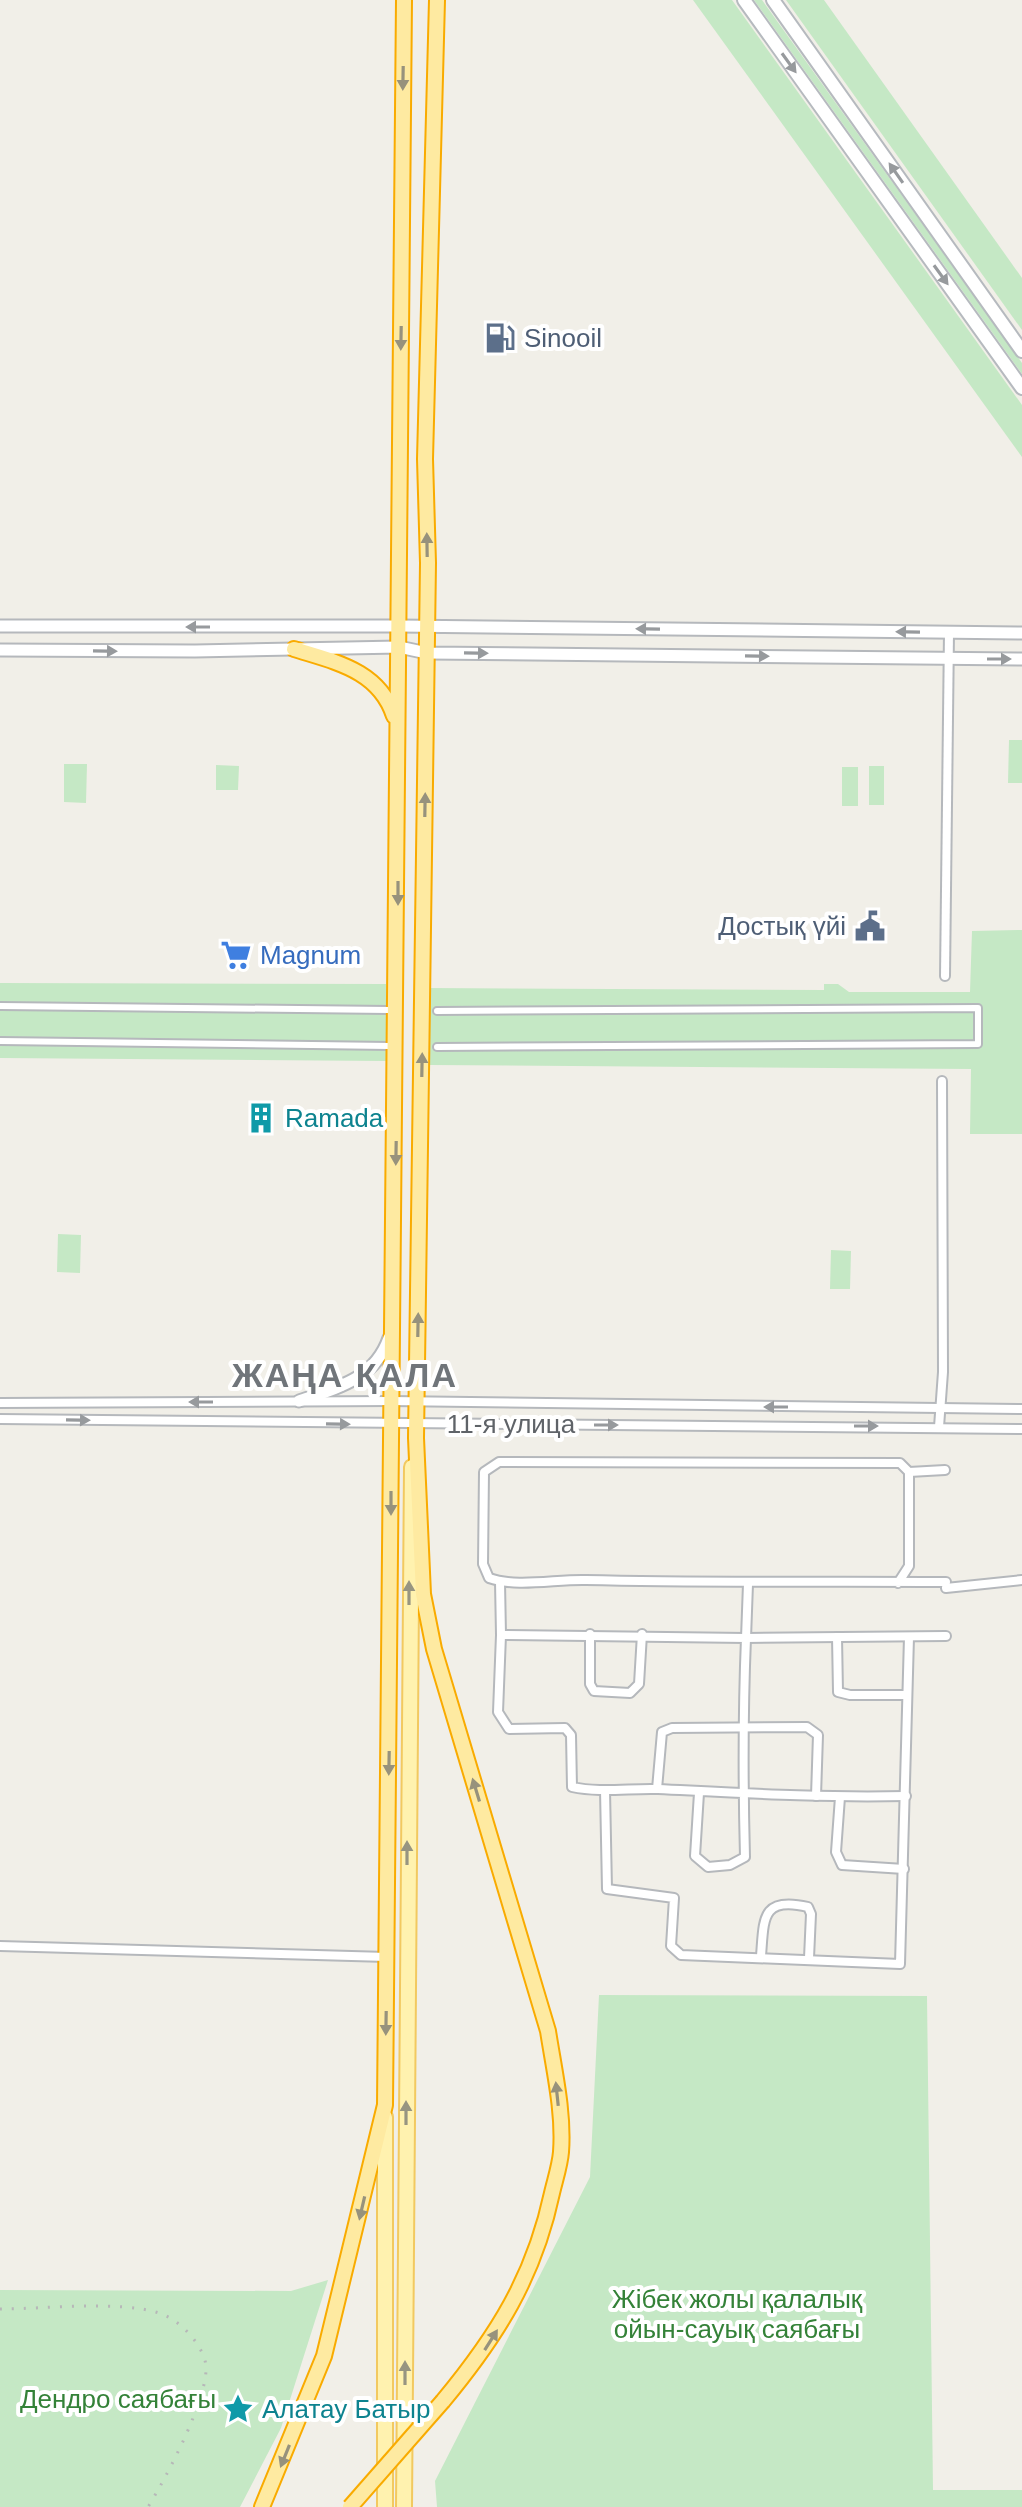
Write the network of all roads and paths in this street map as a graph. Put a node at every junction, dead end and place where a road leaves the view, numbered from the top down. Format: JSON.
{"nodes":[{"id":1,"x":404,"y":0,"type":"edge"},
{"id":2,"x":437,"y":0,"type":"edge"},
{"id":3,"x":744,"y":0,"type":"edge"},
{"id":4,"x":773,"y":0,"type":"edge"},
{"id":5,"x":1022,"y":351,"type":"edge"},
{"id":6,"x":1022,"y":388,"type":"edge"},
{"id":7,"x":0,"y":626,"type":"edge"},
{"id":8,"x":399,"y":626,"type":"junction"},
{"id":9,"x":427,"y":626,"type":"junction"},
{"id":10,"x":949,"y":632,"type":"junction"},
{"id":11,"x":1022,"y":633,"type":"edge"},
{"id":12,"x":399,"y":647,"type":"junction"},
{"id":13,"x":294,"y":649,"type":"junction"},
{"id":14,"x":0,"y":650,"type":"edge"},
{"id":15,"x":427,"y":653,"type":"junction"},
{"id":16,"x":948,"y":658,"type":"junction"},
{"id":17,"x":1022,"y":659,"type":"edge"},
{"id":18,"x":398,"y":729,"type":"junction"},
{"id":19,"x":945,"y":976,"type":"dead end"},
{"id":20,"x":0,"y":1006,"type":"edge"},
{"id":21,"x":389,"y":1010,"type":"dead end"},
{"id":22,"x":437,"y":1011,"type":"dead end"},
{"id":23,"x":0,"y":1041,"type":"edge"},
{"id":24,"x":390,"y":1046,"type":"dead end"},
{"id":25,"x":437,"y":1047,"type":"dead end"},
{"id":26,"x":942,"y":1081,"type":"dead end"},
{"id":27,"x":392,"y":1330,"type":"junction"},
{"id":28,"x":299,"y":1401,"type":"junction"},
{"id":29,"x":391,"y":1401,"type":"junction"},
{"id":30,"x":0,"y":1403,"type":"edge"},
{"id":31,"x":416,"y":1403,"type":"junction"},
{"id":32,"x":940,"y":1408,"type":"junction"},
{"id":33,"x":1022,"y":1409,"type":"edge"},
{"id":34,"x":0,"y":1419,"type":"edge"},
{"id":35,"x":391,"y":1425,"type":"junction"},
{"id":36,"x":939,"y":1427,"type":"junction"},
{"id":37,"x":1022,"y":1429,"type":"edge"},
{"id":38,"x":416,"y":1431,"type":"junction"},
{"id":39,"x":945,"y":1470,"type":"dead end"},
{"id":40,"x":909,"y":1472,"type":"junction"},
{"id":41,"x":1022,"y":1580,"type":"edge"},
{"id":42,"x":500,"y":1582,"type":"junction"},
{"id":43,"x":898,"y":1583,"type":"junction"},
{"id":44,"x":748,"y":1584,"type":"junction"},
{"id":45,"x":590,"y":1634,"type":"junction"},
{"id":46,"x":642,"y":1634,"type":"junction"},
{"id":47,"x":501,"y":1635,"type":"junction"},
{"id":48,"x":946,"y":1636,"type":"dead end"},
{"id":49,"x":837,"y":1637,"type":"junction"},
{"id":50,"x":909,"y":1637,"type":"junction"},
{"id":51,"x":746,"y":1638,"type":"junction"},
{"id":52,"x":906,"y":1695,"type":"junction"},
{"id":53,"x":743,"y":1729,"type":"junction"},
{"id":54,"x":657,"y":1789,"type":"junction"},
{"id":55,"x":605,"y":1790,"type":"junction"},
{"id":56,"x":699,"y":1793,"type":"junction"},
{"id":57,"x":743,"y":1794,"type":"junction"},
{"id":58,"x":816,"y":1796,"type":"junction"},
{"id":59,"x":906,"y":1796,"type":"junction"},
{"id":60,"x":840,"y":1797,"type":"junction"},
{"id":61,"x":904,"y":1869,"type":"junction"},
{"id":62,"x":0,"y":1946,"type":"edge"},
{"id":63,"x":761,"y":1956,"type":"junction"},
{"id":64,"x":387,"y":1957,"type":"junction"},
{"id":65,"x":809,"y":1958,"type":"junction"},
{"id":66,"x":385,"y":2105,"type":"junction"},
{"id":67,"x":262,"y":2507,"type":"edge"},
{"id":68,"x":350,"y":2507,"type":"edge"},
{"id":69,"x":385,"y":2507,"type":"edge"},
{"id":70,"x":404,"y":2507,"type":"edge"}],
"edges":[{"from":1,"to":8,"type":"highway","one_way":true},
{"from":9,"to":2,"type":"highway","one_way":true},
{"from":3,"to":6,"type":"main road","one_way":true},
{"from":5,"to":4,"type":"main road","one_way":true},
{"from":8,"to":7,"type":"street","one_way":true},
{"from":8,"to":9,"type":"street"},
{"from":8,"to":12,"type":"highway"},
{"from":10,"to":9,"type":"street","one_way":true},
{"from":9,"to":15,"type":"highway"},
{"from":10,"to":11,"type":"street"},
{"from":10,"to":16,"type":"street"},
{"from":12,"to":13,"type":"street"},
{"from":12,"to":15,"type":"street"},
{"from":12,"to":18,"type":"highway"},
{"from":14,"to":13,"type":"street","one_way":true},
{"from":13,"to":18,"type":"highway"},
{"from":15,"to":16,"type":"street","one_way":true},
{"from":31,"to":15,"type":"highway","one_way":true},
{"from":16,"to":17,"type":"street","one_way":true},
{"from":16,"to":19,"type":"street"},
{"from":18,"to":27,"type":"highway","one_way":true},
{"from":20,"to":21,"type":"street"},
{"from":22,"to":25,"type":"street"},
{"from":23,"to":24,"type":"street"},
{"from":26,"to":32,"type":"street"},
{"from":27,"to":28,"type":"street"},
{"from":27,"to":29,"type":"highway"},
{"from":28,"to":29,"type":"street","name":"11-я улица"},
{"from":28,"to":30,"type":"street","name":"11-я улица","one_way":true},
{"from":29,"to":31,"type":"street","name":"11-я улица"},
{"from":29,"to":35,"type":"highway"},
{"from":32,"to":31,"type":"street","name":"11-я улица","one_way":true},
{"from":31,"to":38,"type":"highway"},
{"from":32,"to":33,"type":"street","name":"11-я улица"},
{"from":32,"to":36,"type":"street"},
{"from":34,"to":35,"type":"street","name":"11-я улица","one_way":true},
{"from":35,"to":38,"type":"street","name":"11-я улица"},
{"from":35,"to":64,"type":"highway","one_way":true},
{"from":36,"to":37,"type":"street","name":"11-я улица"},
{"from":38,"to":36,"type":"street","name":"11-я улица","one_way":true},
{"from":68,"to":38,"type":"highway","one_way":true,"bridge":true},
{"from":70,"to":38,"type":"main road","one_way":true},
{"from":39,"to":40,"type":"street"},
{"from":40,"to":42,"type":"street"},
{"from":40,"to":43,"type":"street"},
{"from":41,"to":43,"type":"street"},
{"from":42,"to":44,"type":"street"},
{"from":42,"to":47,"type":"street"},
{"from":43,"to":44,"type":"street"},
{"from":44,"to":51,"type":"street"},
{"from":45,"to":46,"type":"street"},
{"from":45,"to":46,"type":"street"},
{"from":45,"to":47,"type":"street"},
{"from":46,"to":51,"type":"street"},
{"from":47,"to":55,"type":"street"},
{"from":48,"to":50,"type":"street"},
{"from":49,"to":50,"type":"street"},
{"from":49,"to":51,"type":"street"},
{"from":49,"to":52,"type":"street"},
{"from":50,"to":52,"type":"street"},
{"from":51,"to":53,"type":"street"},
{"from":52,"to":59,"type":"street"},
{"from":53,"to":54,"type":"street"},
{"from":53,"to":57,"type":"street"},
{"from":53,"to":58,"type":"street"},
{"from":54,"to":55,"type":"street"},
{"from":54,"to":56,"type":"street"},
{"from":55,"to":63,"type":"street"},
{"from":56,"to":57,"type":"street"},
{"from":56,"to":57,"type":"street"},
{"from":57,"to":58,"type":"street"},
{"from":58,"to":60,"type":"street"},
{"from":59,"to":60,"type":"street"},
{"from":59,"to":61,"type":"street"},
{"from":60,"to":61,"type":"street"},
{"from":61,"to":65,"type":"street"},
{"from":62,"to":64,"type":"street"},
{"from":63,"to":65,"type":"street"},
{"from":63,"to":65,"type":"street"},
{"from":64,"to":66,"type":"highway","one_way":true},
{"from":66,"to":67,"type":"highway","one_way":true},
{"from":66,"to":69,"type":"main road"}]}
